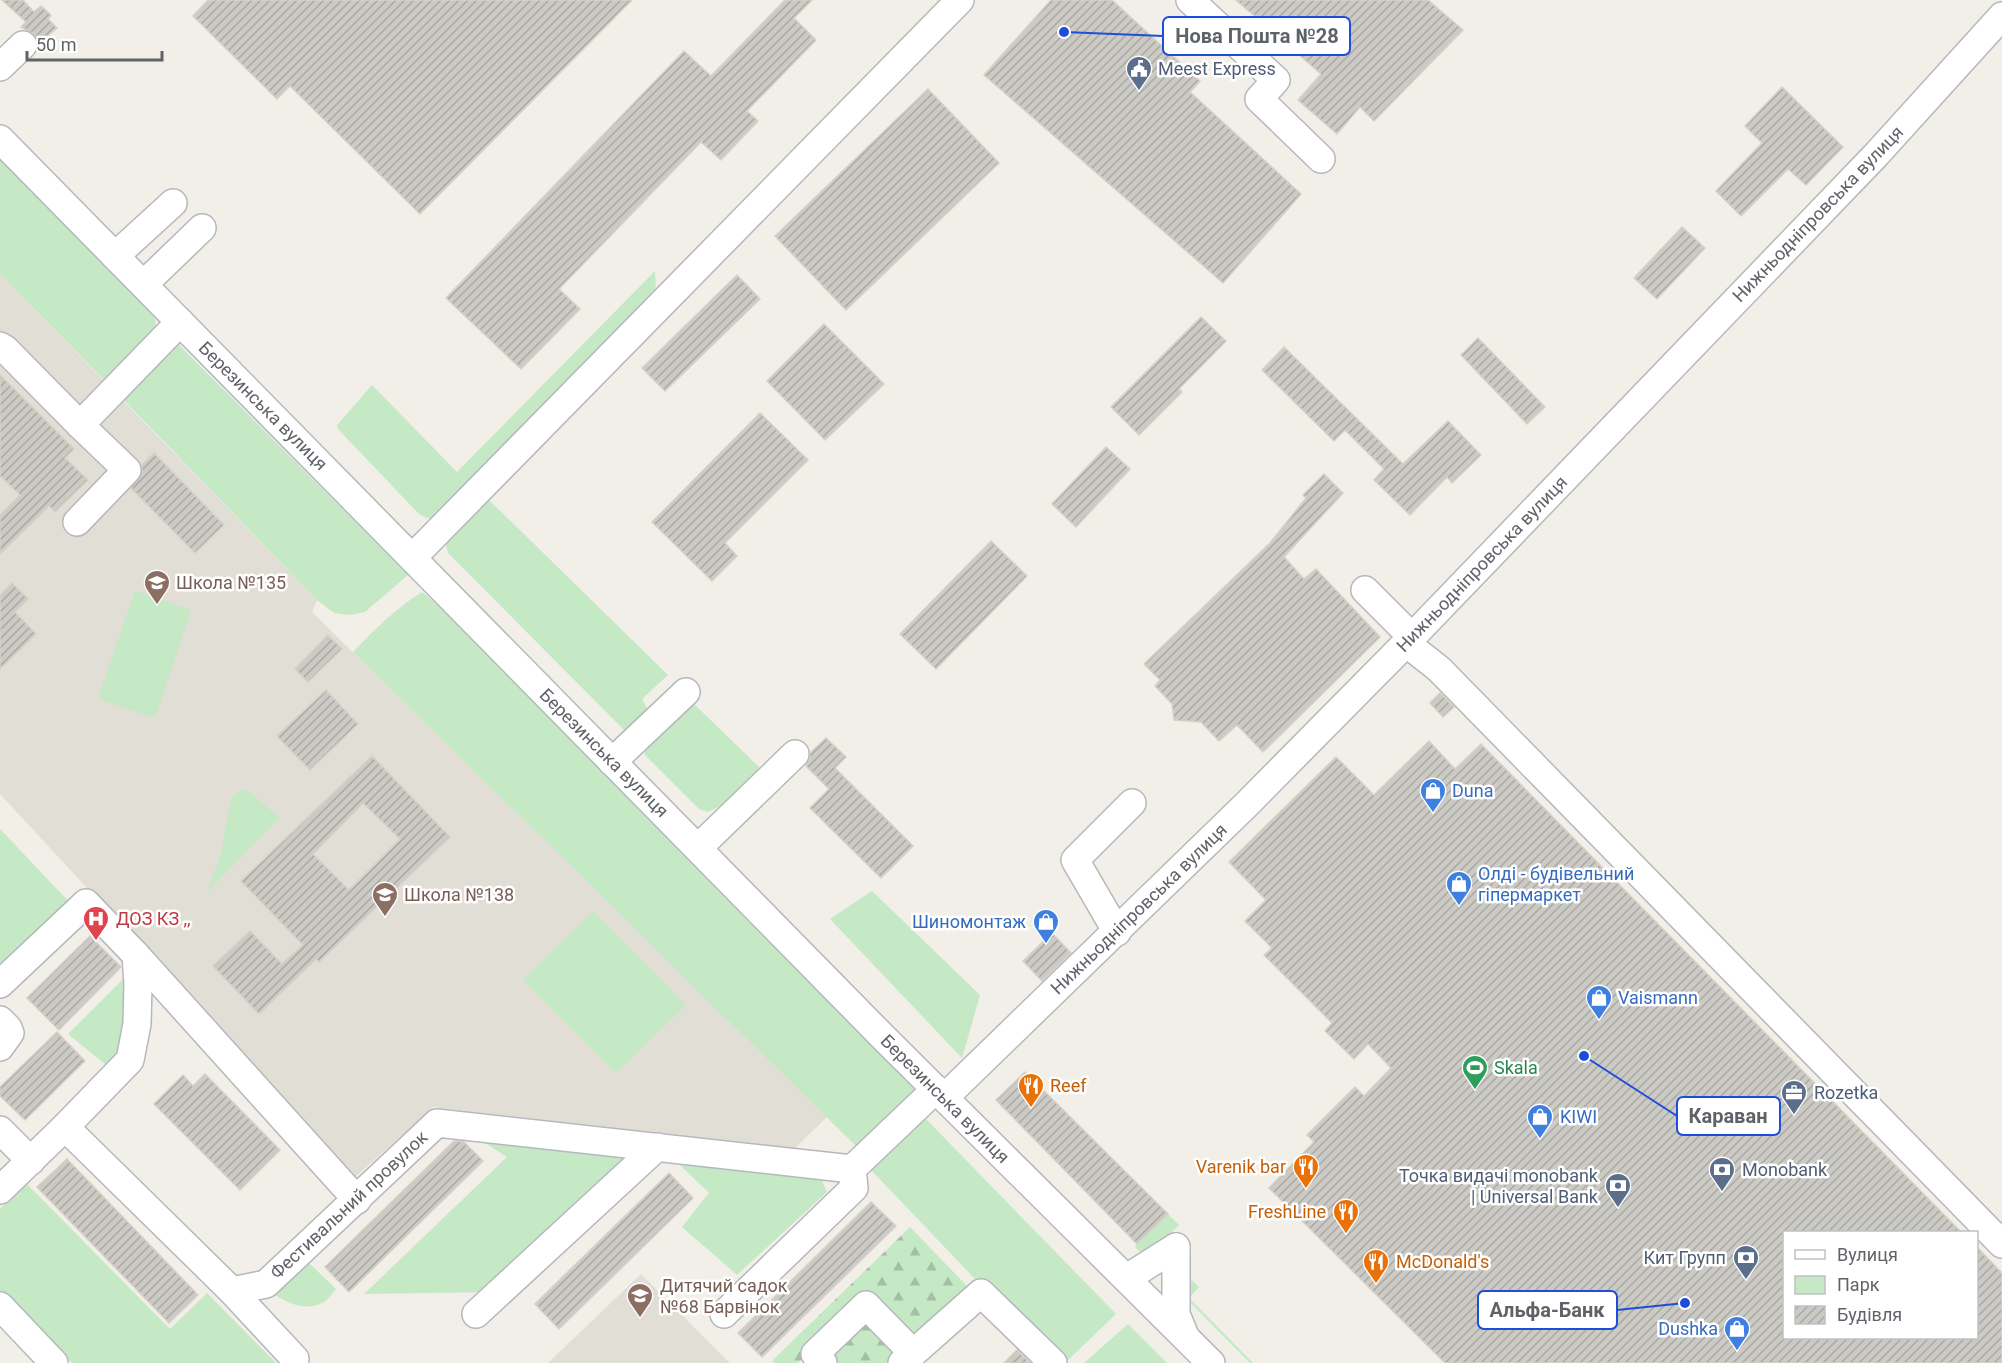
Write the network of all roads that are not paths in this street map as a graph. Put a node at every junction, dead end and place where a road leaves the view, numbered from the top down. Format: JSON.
{"nodes":[{"id":1,"x":960,"y":0,"type":"edge"},
{"id":2,"x":1190,"y":0,"type":"edge"},
{"id":3,"x":2002,"y":16,"type":"edge"},
{"id":4,"x":23,"y":45,"type":"dead end"},
{"id":5,"x":0,"y":67,"type":"edge"},
{"id":6,"x":0,"y":139,"type":"edge"},
{"id":7,"x":1321,"y":159,"type":"dead end"},
{"id":8,"x":173,"y":203,"type":"dead end"},
{"id":9,"x":202,"y":228,"type":"dead end"},
{"id":10,"x":115,"y":256,"type":"junction"},
{"id":11,"x":144,"y":284,"type":"junction"},
{"id":12,"x":180,"y":322,"type":"junction"},
{"id":13,"x":0,"y":346,"type":"edge"},
{"id":14,"x":80,"y":425,"type":"junction"},
{"id":15,"x":77,"y":522,"type":"dead end"},
{"id":16,"x":412,"y":556,"type":"junction"},
{"id":17,"x":1365,"y":590,"type":"dead end"},
{"id":18,"x":1409,"y":640,"type":"junction"},
{"id":19,"x":686,"y":692,"type":"dead end"},
{"id":20,"x":795,"y":754,"type":"dead end"},
{"id":21,"x":612,"y":762,"type":"junction"},
{"id":22,"x":1132,"y":803,"type":"dead end"},
{"id":23,"x":698,"y":848,"type":"junction"},
{"id":24,"x":1117,"y":932,"type":"junction"},
{"id":25,"x":136,"y":955,"type":"junction"},
{"id":26,"x":0,"y":984,"type":"edge"},
{"id":27,"x":0,"y":1020,"type":"edge"},
{"id":28,"x":0,"y":1047,"type":"edge"},
{"id":29,"x":940,"y":1093,"type":"junction"},
{"id":30,"x":65,"y":1127,"type":"junction"},
{"id":31,"x":0,"y":1130,"type":"edge"},
{"id":32,"x":657,"y":1147,"type":"junction"},
{"id":33,"x":31,"y":1161,"type":"junction"},
{"id":34,"x":852,"y":1169,"type":"junction"},
{"id":35,"x":0,"y":1190,"type":"edge"},
{"id":36,"x":357,"y":1200,"type":"junction"},
{"id":37,"x":2002,"y":1244,"type":"edge"},
{"id":38,"x":1127,"y":1278,"type":"junction"},
{"id":39,"x":232,"y":1291,"type":"junction"},
{"id":40,"x":0,"y":1306,"type":"edge"},
{"id":41,"x":476,"y":1314,"type":"dead end"},
{"id":42,"x":724,"y":1314,"type":"dead end"},
{"id":43,"x":1185,"y":1337,"type":"junction"},
{"id":44,"x":907,"y":1358,"type":"edge"},
{"id":45,"x":295,"y":1359,"type":"dead end"},
{"id":46,"x":54,"y":1363,"type":"edge"},
{"id":47,"x":823,"y":1363,"type":"edge"},
{"id":48,"x":1053,"y":1363,"type":"edge"},
{"id":49,"x":1211,"y":1363,"type":"edge"}],
"edges":[{"from":1,"to":16,"type":"street"},
{"from":2,"to":7,"type":"street"},
{"from":3,"to":18,"type":"street","name":"Нижньодніпровська вулиця"},
{"from":4,"to":5,"type":"street"},
{"from":6,"to":10,"type":"street","name":"Березинська вулиця"},
{"from":8,"to":10,"type":"street"},
{"from":9,"to":11,"type":"street"},
{"from":10,"to":11,"type":"street","name":"Березинська вулиця"},
{"from":11,"to":12,"type":"street","name":"Березинська вулиця"},
{"from":12,"to":14,"type":"street"},
{"from":12,"to":16,"type":"street","name":"Березинська вулиця"},
{"from":13,"to":14,"type":"street"},
{"from":14,"to":15,"type":"street"},
{"from":16,"to":21,"type":"street","name":"Березинська вулиця"},
{"from":17,"to":18,"type":"street"},
{"from":18,"to":24,"type":"street","name":"Нижньодніпровська вулиця"},
{"from":18,"to":37,"type":"street"},
{"from":19,"to":21,"type":"street"},
{"from":20,"to":23,"type":"street"},
{"from":21,"to":23,"type":"street","name":"Березинська вулиця"},
{"from":22,"to":24,"type":"street"},
{"from":23,"to":29,"type":"street","name":"Березинська вулиця"},
{"from":24,"to":29,"type":"street","name":"Нижньодніпровська вулиця"},
{"from":25,"to":26,"type":"street"},
{"from":25,"to":30,"type":"street"},
{"from":25,"to":36,"type":"street"},
{"from":27,"to":28,"type":"street"},
{"from":29,"to":34,"type":"street"},
{"from":29,"to":38,"type":"street","name":"Березинська вулиця"},
{"from":30,"to":33,"type":"street"},
{"from":30,"to":39,"type":"street"},
{"from":31,"to":33,"type":"street"},
{"from":32,"to":34,"type":"street","name":"Фестивальний провулок"},
{"from":32,"to":36,"type":"street","name":"Фестивальний провулок"},
{"from":32,"to":41,"type":"street"},
{"from":33,"to":35,"type":"street"},
{"from":34,"to":42,"type":"street"},
{"from":36,"to":39,"type":"street","name":"Фестивальний провулок"},
{"from":38,"to":43,"type":"street","name":"Березинська вулиця"},
{"from":38,"to":43,"type":"street"},
{"from":39,"to":45,"type":"street"},
{"from":40,"to":46,"type":"street"},
{"from":43,"to":49,"type":"street","name":"Березинська вулиця"},
{"from":44,"to":47,"type":"street"},
{"from":44,"to":48,"type":"street"}]}
